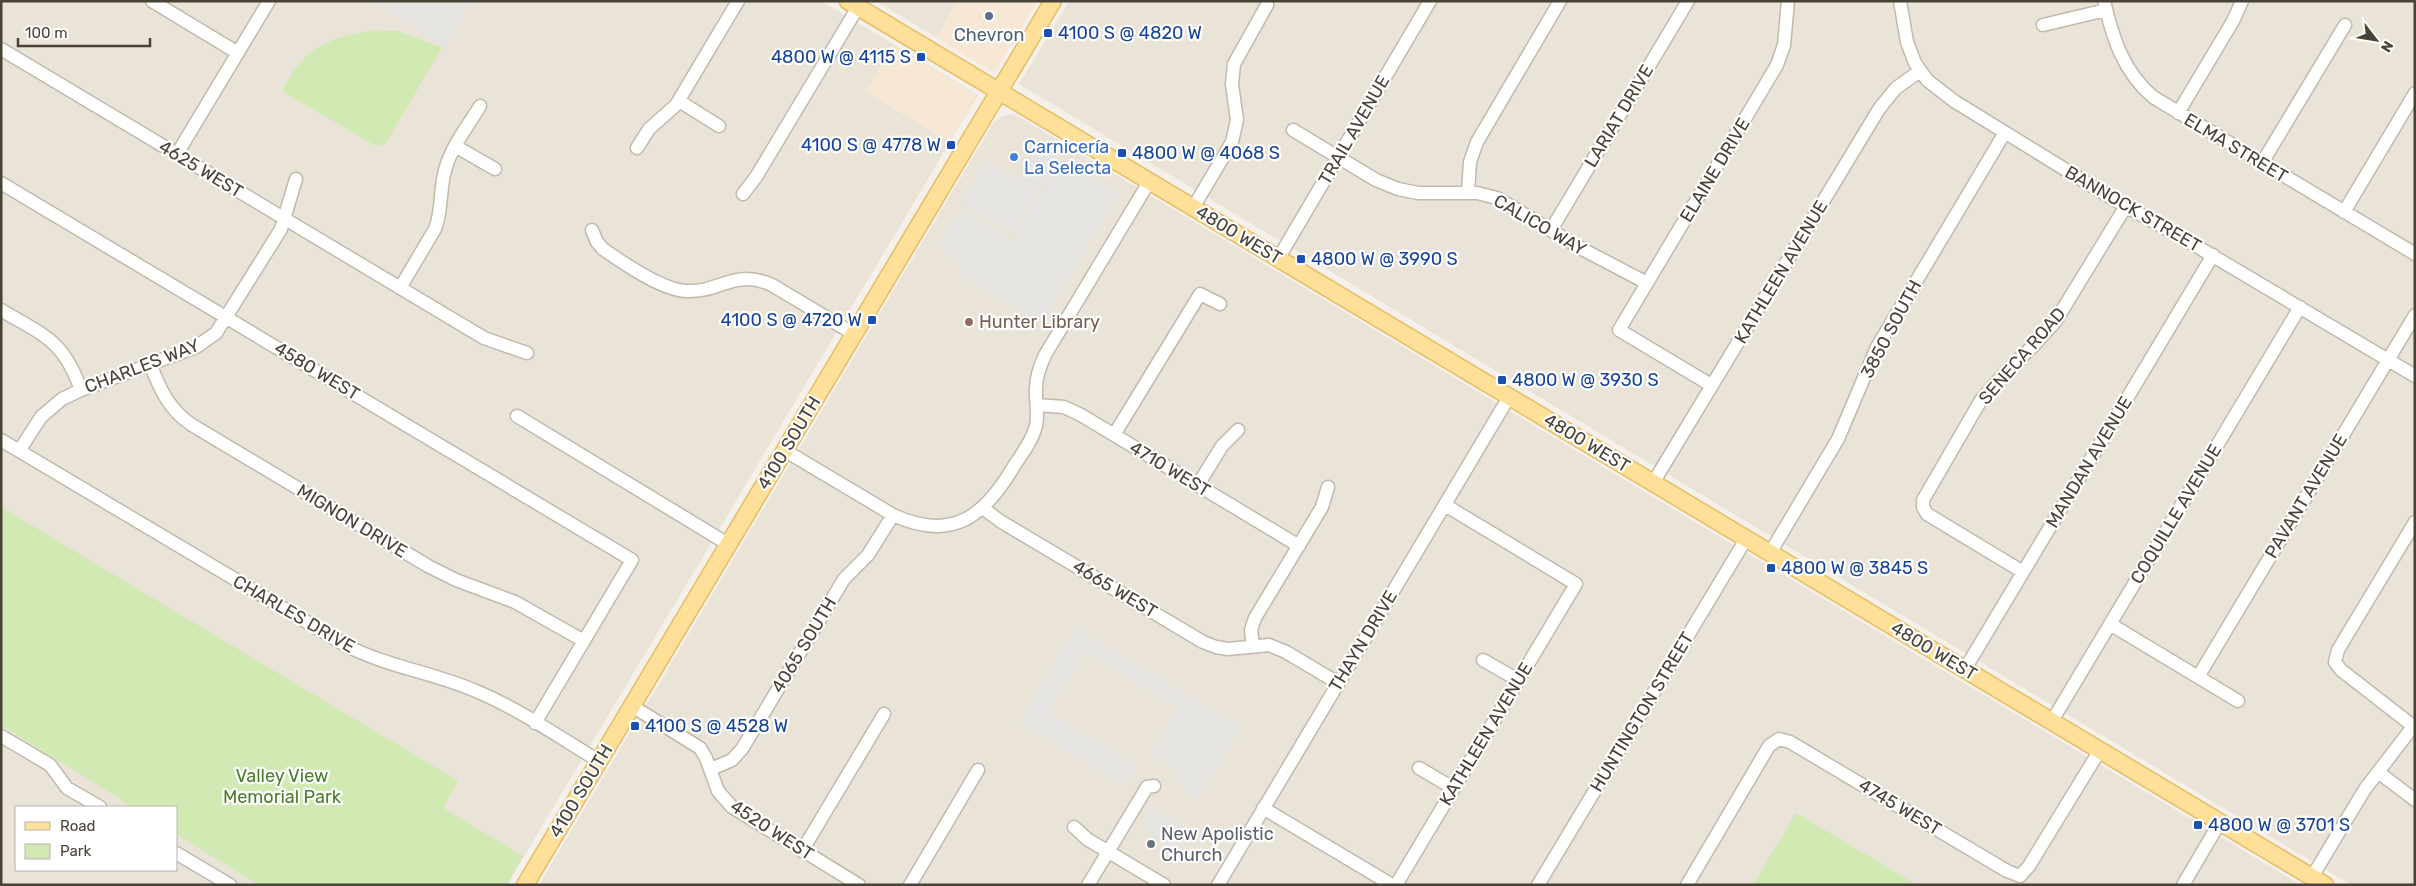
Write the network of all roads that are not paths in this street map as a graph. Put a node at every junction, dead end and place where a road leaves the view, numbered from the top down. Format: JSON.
{"nodes":[{"id":1,"x":152,"y":1,"type":"edge"},
{"id":2,"x":269,"y":1,"type":"edge"},
{"id":3,"x":738,"y":1,"type":"edge"},
{"id":4,"x":1053,"y":1,"type":"edge"},
{"id":5,"x":1430,"y":1,"type":"edge"},
{"id":6,"x":1560,"y":1,"type":"edge"},
{"id":7,"x":1688,"y":1,"type":"edge"},
{"id":8,"x":1788,"y":1,"type":"edge"},
{"id":9,"x":1900,"y":1,"type":"edge"},
{"id":10,"x":2242,"y":1,"type":"edge"},
{"id":11,"x":853,"y":4,"type":"edge"},
{"id":12,"x":1267,"y":5,"type":"dead end"},
{"id":13,"x":2105,"y":6,"type":"edge"},
{"id":14,"x":2043,"y":24,"type":"dead end"},
{"id":15,"x":2345,"y":25,"type":"dead end"},
{"id":16,"x":1,"y":49,"type":"edge"},
{"id":17,"x":238,"y":53,"type":"junction"},
{"id":18,"x":1920,"y":71,"type":"junction"},
{"id":19,"x":999,"y":92,"type":"junction"},
{"id":20,"x":2415,"y":93,"type":"edge"},
{"id":21,"x":679,"y":101,"type":"junction"},
{"id":22,"x":480,"y":106,"type":"dead end"},
{"id":23,"x":2178,"y":113,"type":"junction"},
{"id":24,"x":719,"y":126,"type":"dead end"},
{"id":25,"x":1293,"y":130,"type":"dead end"},
{"id":26,"x":2004,"y":134,"type":"junction"},
{"id":27,"x":455,"y":146,"type":"junction"},
{"id":28,"x":637,"y":148,"type":"dead end"},
{"id":29,"x":178,"y":154,"type":"junction"},
{"id":30,"x":1338,"y":157,"type":"junction"},
{"id":31,"x":2262,"y":163,"type":"junction"},
{"id":32,"x":495,"y":170,"type":"dead end"},
{"id":33,"x":296,"y":179,"type":"dead end"},
{"id":34,"x":1,"y":182,"type":"edge"},
{"id":35,"x":1149,"y":182,"type":"junction"},
{"id":36,"x":1468,"y":192,"type":"junction"},
{"id":37,"x":743,"y":194,"type":"dead end"},
{"id":38,"x":2126,"y":206,"type":"junction"},
{"id":39,"x":1193,"y":208,"type":"junction"},
{"id":40,"x":2344,"y":212,"type":"junction"},
{"id":41,"x":285,"y":219,"type":"junction"},
{"id":42,"x":592,"y":230,"type":"dead end"},
{"id":43,"x":1551,"y":230,"type":"junction"},
{"id":44,"x":2415,"y":254,"type":"edge"},
{"id":45,"x":2213,"y":256,"type":"junction"},
{"id":46,"x":1278,"y":259,"type":"junction"},
{"id":47,"x":1647,"y":283,"type":"junction"},
{"id":48,"x":400,"y":288,"type":"junction"},
{"id":49,"x":1220,"y":304,"type":"dead end"},
{"id":50,"x":2300,"y":307,"type":"junction"},
{"id":51,"x":1,"y":310,"type":"edge"},
{"id":52,"x":2415,"y":315,"type":"edge"},
{"id":53,"x":227,"y":318,"type":"junction"},
{"id":54,"x":854,"y":334,"type":"junction"},
{"id":55,"x":527,"y":353,"type":"dead end"},
{"id":56,"x":2388,"y":360,"type":"junction"},
{"id":57,"x":150,"y":364,"type":"junction"},
{"id":58,"x":2415,"y":376,"type":"edge"},
{"id":59,"x":1711,"y":385,"type":"junction"},
{"id":60,"x":81,"y":390,"type":"junction"},
{"id":61,"x":1509,"y":397,"type":"junction"},
{"id":62,"x":1037,"y":405,"type":"junction"},
{"id":63,"x":518,"y":416,"type":"dead end"},
{"id":64,"x":1238,"y":430,"type":"dead end"},
{"id":65,"x":1114,"y":435,"type":"junction"},
{"id":66,"x":1,"y":440,"type":"edge"},
{"id":67,"x":784,"y":450,"type":"junction"},
{"id":68,"x":19,"y":451,"type":"junction"},
{"id":69,"x":1653,"y":483,"type":"junction"},
{"id":70,"x":1198,"y":485,"type":"junction"},
{"id":71,"x":1328,"y":487,"type":"dead end"},
{"id":72,"x":1445,"y":504,"type":"junction"},
{"id":73,"x":984,"y":509,"type":"junction"},
{"id":74,"x":893,"y":515,"type":"junction"},
{"id":75,"x":2415,"y":522,"type":"edge"},
{"id":76,"x":1746,"y":539,"type":"junction"},
{"id":77,"x":728,"y":544,"type":"junction"},
{"id":78,"x":1299,"y":546,"type":"junction"},
{"id":79,"x":1770,"y":553,"type":"junction"},
{"id":80,"x":2023,"y":572,"type":"junction"},
{"id":81,"x":2110,"y":624,"type":"junction"},
{"id":82,"x":584,"y":641,"type":"junction"},
{"id":83,"x":1253,"y":646,"type":"junction"},
{"id":84,"x":1484,"y":660,"type":"dead end"},
{"id":85,"x":1965,"y":669,"type":"junction"},
{"id":86,"x":2198,"y":677,"type":"junction"},
{"id":87,"x":1518,"y":680,"type":"junction"},
{"id":88,"x":1338,"y":683,"type":"junction"},
{"id":89,"x":2238,"y":702,"type":"dead end"},
{"id":90,"x":632,"y":706,"type":"junction"},
{"id":91,"x":884,"y":714,"type":"dead end"},
{"id":92,"x":2052,"y":721,"type":"junction"},
{"id":93,"x":535,"y":723,"type":"junction"},
{"id":94,"x":2414,"y":725,"type":"edge"},
{"id":95,"x":1,"y":736,"type":"edge"},
{"id":96,"x":2100,"y":750,"type":"junction"},
{"id":97,"x":598,"y":761,"type":"junction"},
{"id":98,"x":1419,"y":768,"type":"dead end"},
{"id":99,"x":711,"y":769,"type":"junction"},
{"id":100,"x":978,"y":770,"type":"dead end"},
{"id":101,"x":2378,"y":772,"type":"junction"},
{"id":102,"x":1154,"y":786,"type":"dead end"},
{"id":103,"x":1453,"y":788,"type":"junction"},
{"id":104,"x":2415,"y":800,"type":"edge"},
{"id":105,"x":98,"y":806,"type":"edge"},
{"id":106,"x":1263,"y":808,"type":"junction"},
{"id":107,"x":2220,"y":822,"type":"junction"},
{"id":108,"x":1074,"y":827,"type":"dead end"},
{"id":109,"x":802,"y":851,"type":"junction"},
{"id":110,"x":1108,"y":852,"type":"junction"},
{"id":111,"x":178,"y":854,"type":"edge"},
{"id":112,"x":2318,"y":881,"type":"edge"},
{"id":113,"x":230,"y":885,"type":"edge"},
{"id":114,"x":525,"y":885,"type":"edge"},
{"id":115,"x":859,"y":885,"type":"edge"},
{"id":116,"x":910,"y":885,"type":"edge"},
{"id":117,"x":1088,"y":885,"type":"edge"},
{"id":118,"x":1164,"y":885,"type":"edge"},
{"id":119,"x":1218,"y":885,"type":"edge"},
{"id":120,"x":1394,"y":885,"type":"edge"},
{"id":121,"x":1538,"y":885,"type":"edge"},
{"id":122,"x":1687,"y":885,"type":"edge"},
{"id":123,"x":2182,"y":885,"type":"edge"}],
"edges":[{"from":1,"to":17,"type":"street"},
{"from":2,"to":17,"type":"street"},
{"from":3,"to":21,"type":"street"},
{"from":4,"to":19,"type":"main road","name":"4100 SOUTH"},
{"from":5,"to":30,"type":"street","name":"TRAIL AVENUE"},
{"from":6,"to":36,"type":"street"},
{"from":7,"to":43,"type":"street","name":"LARIAT DRIVE"},
{"from":8,"to":47,"type":"street","name":"ELAINE DRIVE"},
{"from":9,"to":18,"type":"street","name":"BANNOCK STREET"},
{"from":10,"to":23,"type":"street"},
{"from":11,"to":19,"type":"main road","name":"4800 WEST"},
{"from":11,"to":37,"type":"street"},
{"from":12,"to":39,"type":"street"},
{"from":13,"to":14,"type":"street"},
{"from":13,"to":23,"type":"street","name":"ELMA STREET"},
{"from":15,"to":31,"type":"street"},
{"from":16,"to":29,"type":"street","name":"4625 WEST"},
{"from":17,"to":29,"type":"street"},
{"from":18,"to":26,"type":"street","name":"BANNOCK STREET"},
{"from":18,"to":59,"type":"street","name":"KATHLEEN AVENUE"},
{"from":19,"to":35,"type":"main road","name":"4800 WEST"},
{"from":19,"to":54,"type":"main road","name":"4100 SOUTH"},
{"from":20,"to":40,"type":"street"},
{"from":21,"to":24,"type":"street"},
{"from":21,"to":28,"type":"street"},
{"from":22,"to":27,"type":"street"},
{"from":23,"to":31,"type":"street","name":"ELMA STREET"},
{"from":25,"to":30,"type":"street","name":"CALICO WAY"},
{"from":26,"to":38,"type":"street","name":"BANNOCK STREET"},
{"from":26,"to":79,"type":"street","name":"3850 SOUTH"},
{"from":27,"to":32,"type":"street"},
{"from":27,"to":48,"type":"street"},
{"from":29,"to":41,"type":"street","name":"4625 WEST"},
{"from":30,"to":36,"type":"street","name":"CALICO WAY"},
{"from":30,"to":46,"type":"street","name":"TRAIL AVENUE"},
{"from":31,"to":40,"type":"street","name":"ELMA STREET"},
{"from":33,"to":41,"type":"street","name":"CHARLES WAY"},
{"from":34,"to":53,"type":"street","name":"4580 WEST"},
{"from":35,"to":39,"type":"main road","name":"4800 WEST"},
{"from":35,"to":62,"type":"street"},
{"from":36,"to":43,"type":"street","name":"CALICO WAY"},
{"from":38,"to":45,"type":"street","name":"BANNOCK STREET"},
{"from":38,"to":80,"type":"street","name":"SENECA ROAD"},
{"from":39,"to":46,"type":"main road","name":"4800 WEST"},
{"from":40,"to":44,"type":"street","name":"ELMA STREET"},
{"from":41,"to":48,"type":"street","name":"4625 WEST"},
{"from":41,"to":53,"type":"street","name":"CHARLES WAY"},
{"from":42,"to":54,"type":"street"},
{"from":43,"to":47,"type":"street","name":"CALICO WAY"},
{"from":45,"to":50,"type":"street","name":"BANNOCK STREET"},
{"from":45,"to":80,"type":"street","name":"MANDAN AVENUE"},
{"from":46,"to":61,"type":"main road","name":"4800 WEST"},
{"from":47,"to":59,"type":"street","name":"ELAINE DRIVE"},
{"from":48,"to":55,"type":"street","name":"4625 WEST"},
{"from":49,"to":65,"type":"street"},
{"from":50,"to":56,"type":"street","name":"BANNOCK STREET"},
{"from":50,"to":81,"type":"street","name":"COQUILLE AVENUE"},
{"from":51,"to":60,"type":"street"},
{"from":52,"to":56,"type":"street","name":"PAVANT AVENUE"},
{"from":53,"to":57,"type":"street","name":"CHARLES WAY"},
{"from":53,"to":82,"type":"street","name":"4580 WEST"},
{"from":54,"to":67,"type":"main road","name":"4100 SOUTH"},
{"from":56,"to":58,"type":"street","name":"BANNOCK STREET"},
{"from":56,"to":86,"type":"street","name":"PAVANT AVENUE"},
{"from":57,"to":60,"type":"street","name":"CHARLES WAY"},
{"from":57,"to":82,"type":"street","name":"MIGNON DRIVE"},
{"from":59,"to":69,"type":"street","name":"KATHLEEN AVENUE"},
{"from":60,"to":68,"type":"street","name":"CHARLES WAY"},
{"from":61,"to":69,"type":"main road","name":"4800 WEST"},
{"from":61,"to":72,"type":"street","name":"THAYN DRIVE"},
{"from":62,"to":65,"type":"street","name":"4710 WEST"},
{"from":62,"to":73,"type":"street"},
{"from":63,"to":77,"type":"street"},
{"from":64,"to":70,"type":"street"},
{"from":65,"to":70,"type":"street","name":"4710 WEST"},
{"from":66,"to":68,"type":"street","name":"CHARLES DRIVE"},
{"from":67,"to":74,"type":"street"},
{"from":67,"to":77,"type":"main road","name":"4100 SOUTH"},
{"from":68,"to":93,"type":"street","name":"CHARLES DRIVE"},
{"from":69,"to":76,"type":"main road","name":"4800 WEST"},
{"from":70,"to":78,"type":"street","name":"4710 WEST"},
{"from":71,"to":78,"type":"street"},
{"from":72,"to":87,"type":"street","name":"KATHLEEN AVENUE"},
{"from":72,"to":88,"type":"street","name":"THAYN DRIVE"},
{"from":73,"to":74,"type":"street"},
{"from":73,"to":83,"type":"street","name":"4665 WEST"},
{"from":74,"to":99,"type":"street","name":"4065 SOUTH"},
{"from":75,"to":94,"type":"street"},
{"from":76,"to":79,"type":"main road","name":"4800 WEST"},
{"from":76,"to":121,"type":"street","name":"HUNTINGTON STREET"},
{"from":77,"to":90,"type":"main road","name":"4100 SOUTH"},
{"from":78,"to":83,"type":"street"},
{"from":79,"to":85,"type":"main road","name":"4800 WEST"},
{"from":80,"to":85,"type":"street","name":"MANDAN AVENUE"},
{"from":81,"to":86,"type":"street"},
{"from":81,"to":92,"type":"street","name":"COQUILLE AVENUE"},
{"from":82,"to":93,"type":"street"},
{"from":83,"to":88,"type":"street","name":"4665 WEST"},
{"from":84,"to":87,"type":"street"},
{"from":85,"to":92,"type":"main road","name":"4800 WEST"},
{"from":86,"to":89,"type":"street"},
{"from":87,"to":103,"type":"street","name":"KATHLEEN AVENUE"},
{"from":88,"to":106,"type":"street","name":"THAYN DRIVE"},
{"from":90,"to":97,"type":"main road","name":"4100 SOUTH"},
{"from":90,"to":99,"type":"street","name":"4520 WEST"},
{"from":91,"to":109,"type":"street"},
{"from":92,"to":96,"type":"main road","name":"4800 WEST"},
{"from":93,"to":97,"type":"street","name":"CHARLES DRIVE"},
{"from":94,"to":101,"type":"street"},
{"from":95,"to":105,"type":"street"},
{"from":96,"to":107,"type":"main road","name":"4800 WEST"},
{"from":96,"to":122,"type":"street","name":"4745 WEST"},
{"from":97,"to":114,"type":"main road","name":"4100 SOUTH"},
{"from":98,"to":103,"type":"street"},
{"from":99,"to":109,"type":"street","name":"4520 WEST"},
{"from":100,"to":116,"type":"street"},
{"from":101,"to":104,"type":"street"},
{"from":101,"to":112,"type":"street"},
{"from":102,"to":110,"type":"street"},
{"from":103,"to":120,"type":"street","name":"KATHLEEN AVENUE"},
{"from":106,"to":119,"type":"street","name":"THAYN DRIVE"},
{"from":106,"to":120,"type":"street"},
{"from":107,"to":112,"type":"main road","name":"4800 WEST"},
{"from":107,"to":123,"type":"street"},
{"from":108,"to":110,"type":"street"},
{"from":109,"to":115,"type":"street","name":"4520 WEST"},
{"from":110,"to":117,"type":"street"},
{"from":110,"to":118,"type":"street"},
{"from":111,"to":113,"type":"street"}]}
